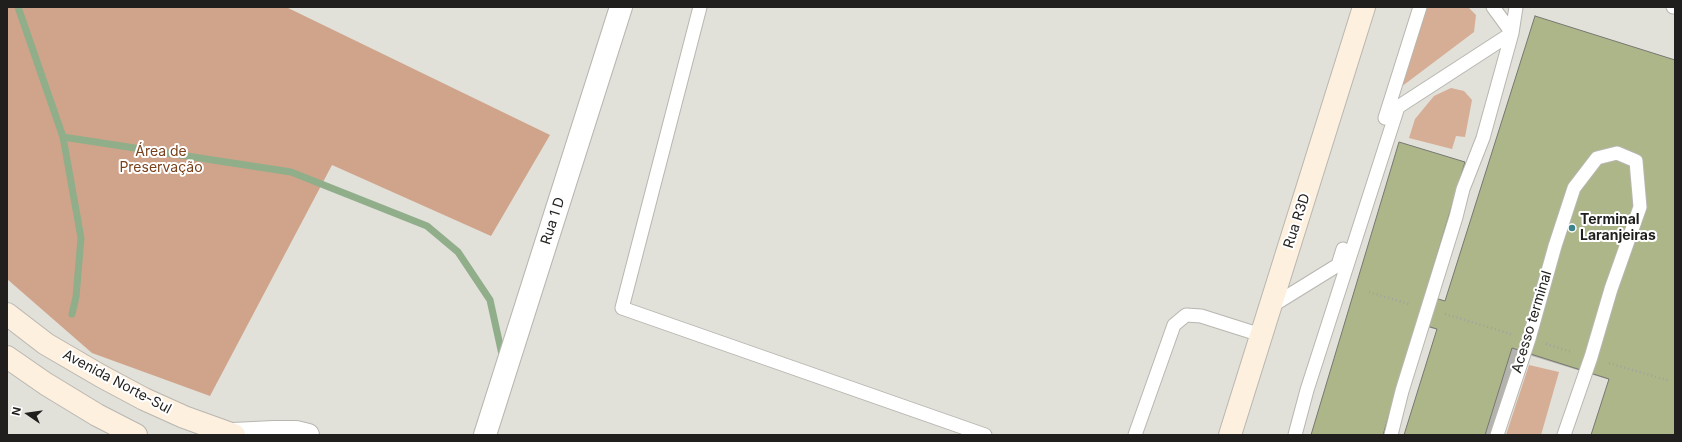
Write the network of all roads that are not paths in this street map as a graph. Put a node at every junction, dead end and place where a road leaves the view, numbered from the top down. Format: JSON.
{"nodes":[{"id":1,"x":621,"y":7,"type":"edge"},
{"id":2,"x":700,"y":7,"type":"edge"},
{"id":3,"x":1364,"y":7,"type":"edge"},
{"id":4,"x":1420,"y":7,"type":"edge"},
{"id":5,"x":1494,"y":7,"type":"edge"},
{"id":6,"x":1516,"y":7,"type":"edge"},
{"id":7,"x":1512,"y":33,"type":"junction"},
{"id":8,"x":1270,"y":307,"type":"junction"},
{"id":9,"x":7,"y":314,"type":"edge"},
{"id":10,"x":1261,"y":335,"type":"junction"},
{"id":11,"x":7,"y":357,"type":"edge"},
{"id":12,"x":136,"y":435,"type":"edge"},
{"id":13,"x":233,"y":435,"type":"edge"},
{"id":14,"x":308,"y":435,"type":"edge"},
{"id":15,"x":485,"y":435,"type":"edge"},
{"id":16,"x":985,"y":435,"type":"edge"},
{"id":17,"x":1135,"y":435,"type":"edge"},
{"id":18,"x":1230,"y":435,"type":"edge"},
{"id":19,"x":1295,"y":435,"type":"edge"},
{"id":20,"x":1391,"y":435,"type":"edge"},
{"id":21,"x":1497,"y":435,"type":"edge"},
{"id":22,"x":1564,"y":435,"type":"edge"}],
"edges":[{"from":1,"to":15,"type":"street","name":"Rua 1 D"},
{"from":2,"to":16,"type":"lane"},
{"from":3,"to":8,"type":"main road","name":"Rua R3D"},
{"from":4,"to":8,"type":"lane"},
{"from":5,"to":7,"type":"lane"},
{"from":6,"to":7,"type":"lane"},
{"from":7,"to":19,"type":"lane"},
{"from":7,"to":20,"type":"lane"},
{"from":8,"to":10,"type":"main road","name":"Rua R3D"},
{"from":9,"to":13,"type":"main road","name":"Avenida Norte-Sul"},
{"from":10,"to":17,"type":"lane"},
{"from":10,"to":18,"type":"main road","name":"Rua R3D"},
{"from":11,"to":12,"type":"main road"},
{"from":13,"to":14,"type":"street"},
{"from":21,"to":22,"type":"lane","name":"Acesso terminal"}]}
